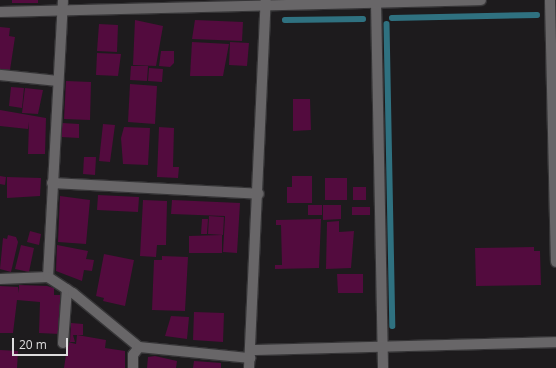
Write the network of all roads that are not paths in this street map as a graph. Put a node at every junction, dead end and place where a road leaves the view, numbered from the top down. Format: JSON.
{"nodes":[{"id":1,"x":63,"y":0,"type":"edge"},
{"id":2,"x":481,"y":0,"type":"edge"},
{"id":3,"x":550,"y":0,"type":"edge"},
{"id":4,"x":266,"y":2,"type":"edge"},
{"id":5,"x":376,"y":2,"type":"junction"},
{"id":6,"x":0,"y":12,"type":"edge"},
{"id":7,"x":63,"y":12,"type":"junction"},
{"id":8,"x":0,"y":74,"type":"edge"},
{"id":9,"x":58,"y":80,"type":"junction"},
{"id":10,"x":52,"y":183,"type":"junction"},
{"id":11,"x":260,"y":194,"type":"junction"},
{"id":12,"x":556,"y":262,"type":"edge"},
{"id":13,"x":48,"y":277,"type":"junction"},
{"id":14,"x":0,"y":279,"type":"edge"},
{"id":15,"x":67,"y":288,"type":"junction"},
{"id":16,"x":556,"y":342,"type":"edge"},
{"id":17,"x":63,"y":343,"type":"dead end"},
{"id":18,"x":139,"y":347,"type":"junction"},
{"id":19,"x":382,"y":347,"type":"junction"},
{"id":20,"x":250,"y":359,"type":"edge"},
{"id":21,"x":133,"y":368,"type":"edge"},
{"id":22,"x":383,"y":368,"type":"edge"}],
"edges":[{"from":1,"to":7,"type":"street"},
{"from":2,"to":5,"type":"street"},
{"from":3,"to":12,"type":"street"},
{"from":4,"to":5,"type":"street"},
{"from":4,"to":7,"type":"street"},
{"from":4,"to":11,"type":"street"},
{"from":5,"to":19,"type":"street"},
{"from":6,"to":7,"type":"street"},
{"from":7,"to":9,"type":"street"},
{"from":8,"to":9,"type":"street"},
{"from":9,"to":10,"type":"street"},
{"from":10,"to":11,"type":"street"},
{"from":10,"to":13,"type":"street"},
{"from":11,"to":20,"type":"street"},
{"from":13,"to":14,"type":"street"},
{"from":13,"to":15,"type":"street"},
{"from":15,"to":17,"type":"street"},
{"from":15,"to":18,"type":"street"},
{"from":16,"to":19,"type":"street"},
{"from":18,"to":20,"type":"street"},
{"from":18,"to":21,"type":"street"},
{"from":19,"to":20,"type":"street"},
{"from":19,"to":22,"type":"street"}]}
